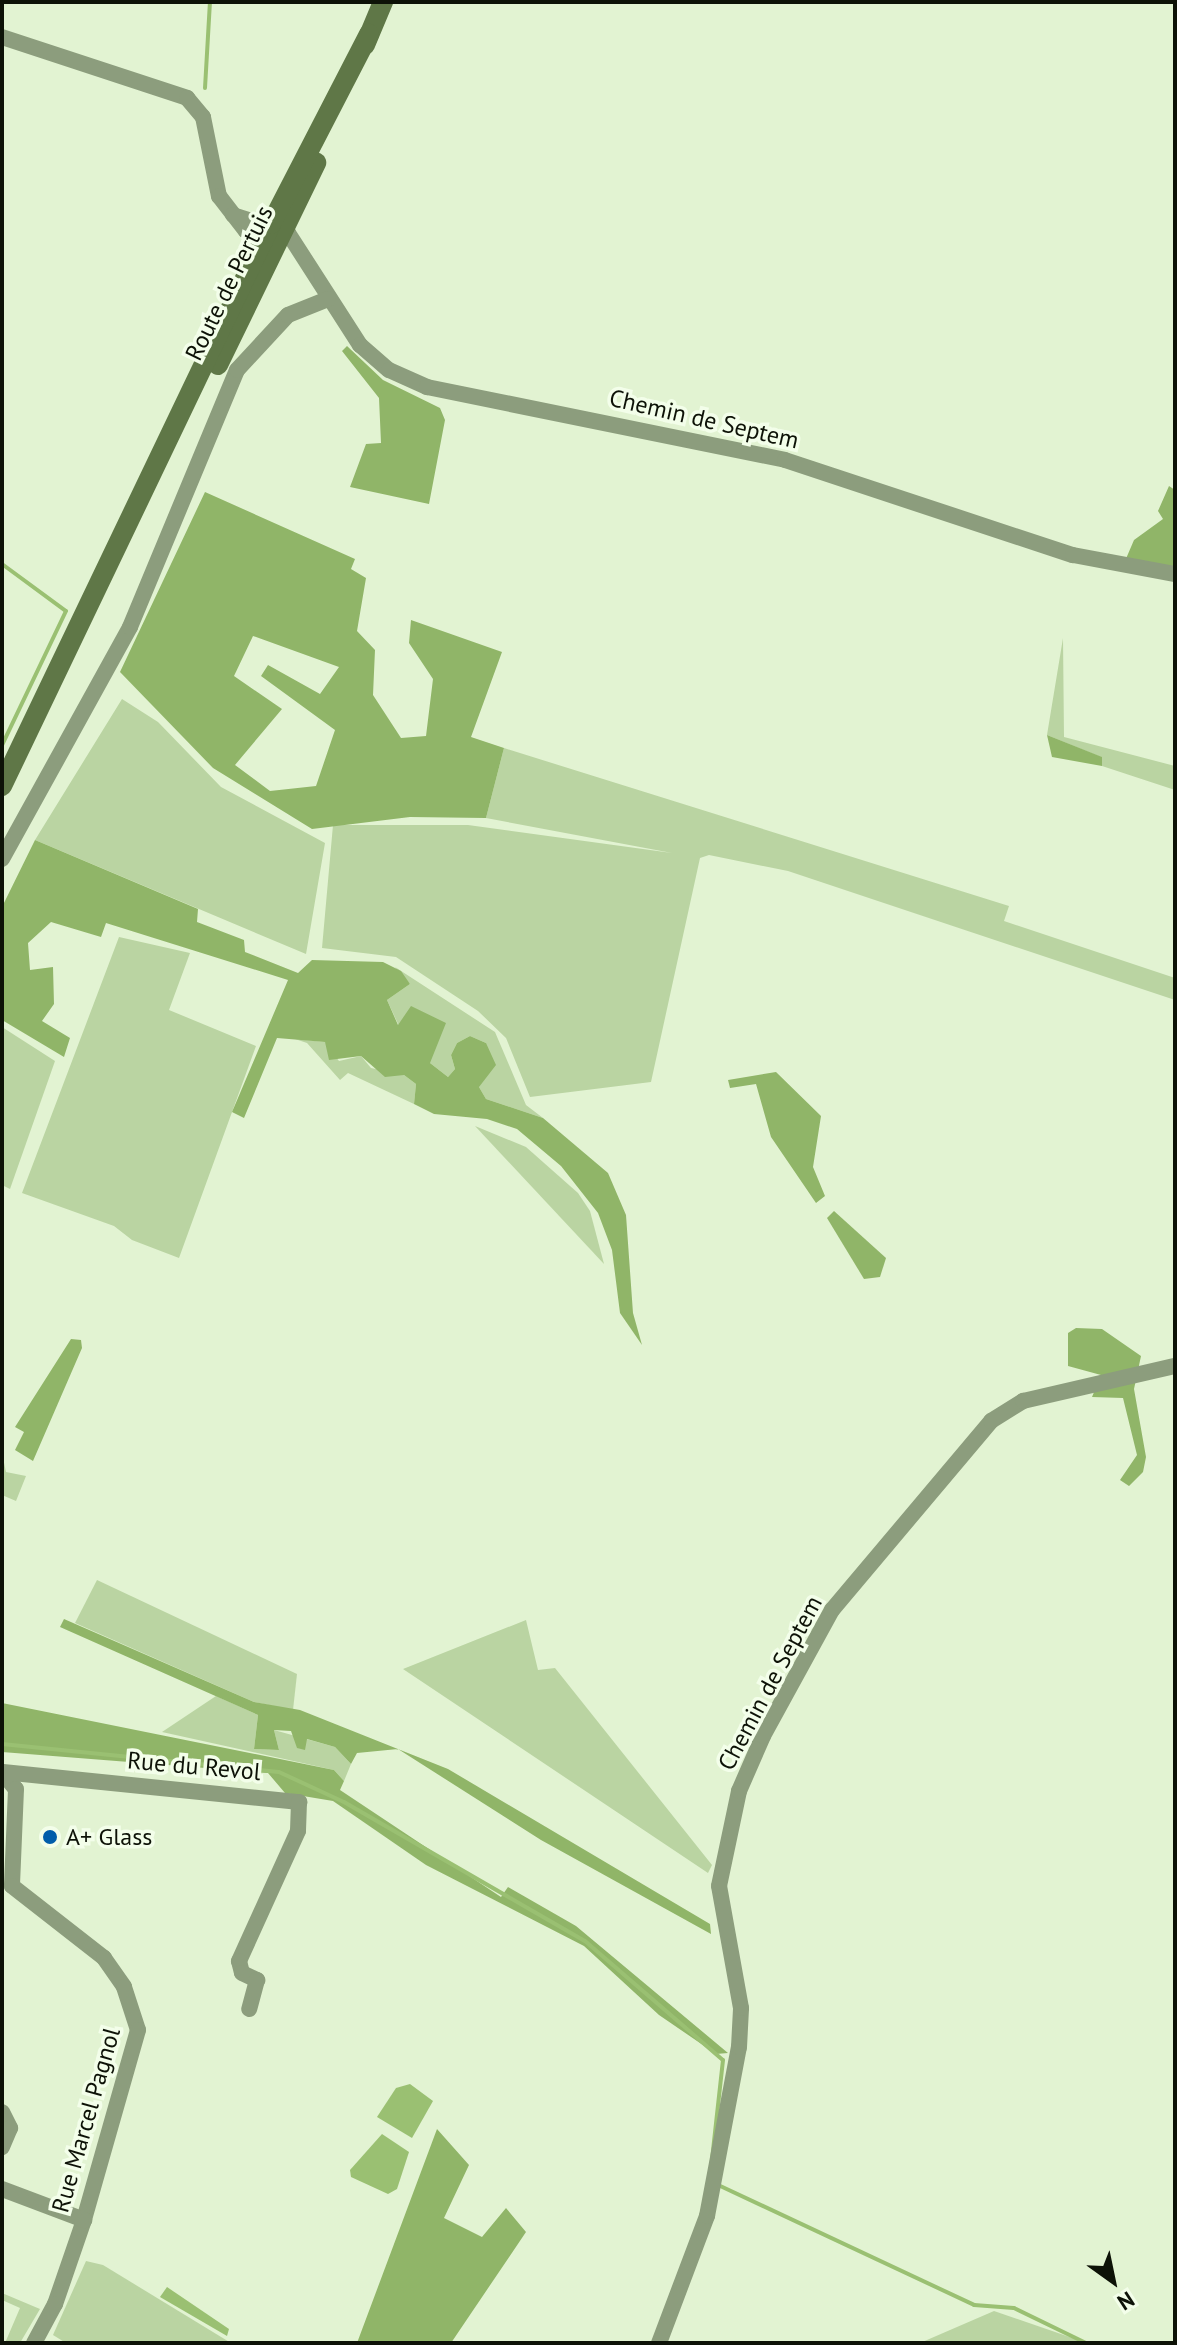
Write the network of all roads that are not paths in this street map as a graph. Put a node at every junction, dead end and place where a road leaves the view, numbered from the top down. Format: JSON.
{"nodes":[{"id":1,"x":383,"y":2,"type":"edge"},
{"id":2,"x":2,"y":37,"type":"edge"},
{"id":3,"x":273,"y":231,"type":"junction"},
{"id":4,"x":328,"y":299,"type":"junction"},
{"id":5,"x":1175,"y":574,"type":"edge"},
{"id":6,"x":2,"y":786,"type":"edge"},
{"id":7,"x":2,"y":859,"type":"edge"},
{"id":8,"x":1175,"y":1366,"type":"edge"},
{"id":9,"x":2,"y":1772,"type":"edge"},
{"id":10,"x":249,"y":2009,"type":"dead end"},
{"id":11,"x":2,"y":2112,"type":"edge"},
{"id":12,"x":2,"y":2147,"type":"edge"},
{"id":13,"x":2,"y":2189,"type":"edge"},
{"id":14,"x":84,"y":2220,"type":"junction"},
{"id":15,"x":34,"y":2343,"type":"edge"},
{"id":16,"x":659,"y":2343,"type":"edge"}],
"edges":[{"from":1,"to":3,"type":"main road","name":"Route de Pertuis"},
{"from":2,"to":3,"type":"street"},
{"from":3,"to":4,"type":"street","name":"Chemin de Septem"},
{"from":3,"to":6,"type":"main road","name":"Route de Pertuis"},
{"from":4,"to":5,"type":"street","name":"Chemin de Septem"},
{"from":4,"to":7,"type":"street"},
{"from":8,"to":16,"type":"street","name":"Chemin de Septem"},
{"from":9,"to":10,"type":"street","name":"Rue du Revol"},
{"from":9,"to":14,"type":"street","name":"Rue Marcel Pagnol"},
{"from":11,"to":12,"type":"street"},
{"from":13,"to":14,"type":"street"},
{"from":14,"to":15,"type":"street","name":"Rue Marcel Pagnol"}]}
